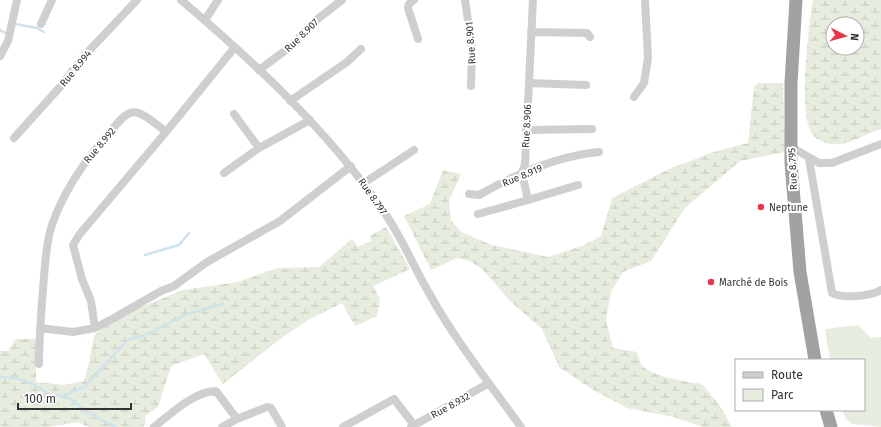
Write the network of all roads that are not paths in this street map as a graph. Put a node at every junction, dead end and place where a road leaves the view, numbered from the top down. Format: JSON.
{"nodes":[{"id":1,"x":17,"y":0,"type":"edge"},
{"id":2,"x":52,"y":0,"type":"edge"},
{"id":3,"x":137,"y":0,"type":"edge"},
{"id":4,"x":182,"y":0,"type":"edge"},
{"id":5,"x":218,"y":0,"type":"edge"},
{"id":6,"x":342,"y":0,"type":"edge"},
{"id":7,"x":414,"y":0,"type":"edge"},
{"id":8,"x":465,"y":0,"type":"edge"},
{"id":9,"x":533,"y":0,"type":"edge"},
{"id":10,"x":645,"y":0,"type":"edge"},
{"id":11,"x":796,"y":0,"type":"edge"},
{"id":12,"x":205,"y":20,"type":"junction"},
{"id":13,"x":41,"y":24,"type":"dead end"},
{"id":14,"x":531,"y":32,"type":"junction"},
{"id":15,"x":590,"y":37,"type":"dead end"},
{"id":16,"x":418,"y":39,"type":"dead end"},
{"id":17,"x":235,"y":47,"type":"junction"},
{"id":18,"x":361,"y":49,"type":"dead end"},
{"id":19,"x":0,"y":56,"type":"edge"},
{"id":20,"x":259,"y":70,"type":"junction"},
{"id":21,"x":529,"y":83,"type":"junction"},
{"id":22,"x":586,"y":85,"type":"dead end"},
{"id":23,"x":471,"y":86,"type":"dead end"},
{"id":24,"x":634,"y":97,"type":"dead end"},
{"id":25,"x":290,"y":101,"type":"junction"},
{"id":26,"x":234,"y":114,"type":"dead end"},
{"id":27,"x":310,"y":120,"type":"junction"},
{"id":28,"x":592,"y":129,"type":"dead end"},
{"id":29,"x":526,"y":130,"type":"junction"},
{"id":30,"x":166,"y":132,"type":"junction"},
{"id":31,"x":14,"y":138,"type":"dead end"},
{"id":32,"x":881,"y":144,"type":"edge"},
{"id":33,"x":791,"y":147,"type":"junction"},
{"id":34,"x":259,"y":148,"type":"junction"},
{"id":35,"x":414,"y":150,"type":"dead end"},
{"id":36,"x":600,"y":152,"type":"dead end"},
{"id":37,"x":809,"y":159,"type":"junction"},
{"id":38,"x":351,"y":166,"type":"junction"},
{"id":39,"x":224,"y":173,"type":"dead end"},
{"id":40,"x":522,"y":173,"type":"junction"},
{"id":41,"x":364,"y":183,"type":"junction"},
{"id":42,"x":578,"y":185,"type":"dead end"},
{"id":43,"x":469,"y":194,"type":"dead end"},
{"id":44,"x":528,"y":200,"type":"junction"},
{"id":45,"x":478,"y":214,"type":"dead end"},
{"id":46,"x":881,"y":290,"type":"edge"},
{"id":47,"x":40,"y":328,"type":"junction"},
{"id":48,"x":95,"y":328,"type":"junction"},
{"id":49,"x":815,"y":359,"type":"edge"},
{"id":50,"x":39,"y":364,"type":"dead end"},
{"id":51,"x":489,"y":383,"type":"junction"},
{"id":52,"x":826,"y":411,"type":"edge"},
{"id":53,"x":237,"y":419,"type":"junction"},
{"id":54,"x":413,"y":426,"type":"edge"},
{"id":55,"x":154,"y":427,"type":"edge"},
{"id":56,"x":222,"y":427,"type":"edge"},
{"id":57,"x":282,"y":427,"type":"edge"},
{"id":58,"x":343,"y":427,"type":"edge"},
{"id":59,"x":521,"y":427,"type":"edge"},
{"id":60,"x":832,"y":427,"type":"edge"}],
"edges":[{"from":1,"to":19,"type":"street"},
{"from":2,"to":13,"type":"street"},
{"from":3,"to":31,"type":"street","name":"Rue 8.994"},
{"from":4,"to":12,"type":"street","name":"Rue 8.797"},
{"from":5,"to":12,"type":"street"},
{"from":6,"to":20,"type":"street","name":"Rue 8.907"},
{"from":7,"to":16,"type":"street"},
{"from":8,"to":23,"type":"street","name":"Rue 8.901"},
{"from":9,"to":14,"type":"street","name":"Rue 8.906"},
{"from":10,"to":24,"type":"street"},
{"from":11,"to":33,"type":"highway","name":"Rue 8.795"},
{"from":12,"to":17,"type":"street","name":"Rue 8.797"},
{"from":14,"to":15,"type":"street"},
{"from":14,"to":21,"type":"street","name":"Rue 8.906"},
{"from":17,"to":20,"type":"street","name":"Rue 8.797"},
{"from":17,"to":30,"type":"street"},
{"from":18,"to":25,"type":"street"},
{"from":20,"to":25,"type":"street","name":"Rue 8.797"},
{"from":21,"to":22,"type":"street"},
{"from":21,"to":29,"type":"street","name":"Rue 8.906"},
{"from":25,"to":27,"type":"street","name":"Rue 8.797"},
{"from":26,"to":34,"type":"street"},
{"from":27,"to":34,"type":"street"},
{"from":27,"to":38,"type":"street","name":"Rue 8.797"},
{"from":28,"to":29,"type":"street"},
{"from":29,"to":40,"type":"street","name":"Rue 8.906"},
{"from":30,"to":47,"type":"street","name":"Rue 8.992"},
{"from":30,"to":48,"type":"street"},
{"from":32,"to":37,"type":"street"},
{"from":33,"to":37,"type":"street"},
{"from":33,"to":49,"type":"highway","name":"Rue 8.795"},
{"from":34,"to":39,"type":"street"},
{"from":35,"to":41,"type":"street"},
{"from":36,"to":40,"type":"street","name":"Rue 8.919"},
{"from":37,"to":46,"type":"street"},
{"from":38,"to":41,"type":"street","name":"Rue 8.797"},
{"from":38,"to":48,"type":"street"},
{"from":40,"to":43,"type":"street","name":"Rue 8.919"},
{"from":40,"to":44,"type":"street","name":"Rue 8.906"},
{"from":41,"to":51,"type":"street","name":"Rue 8.797"},
{"from":42,"to":44,"type":"street"},
{"from":44,"to":45,"type":"street"},
{"from":47,"to":48,"type":"street"},
{"from":47,"to":50,"type":"street","name":"Rue 8.992"},
{"from":51,"to":54,"type":"street","name":"Rue 8.932"},
{"from":51,"to":59,"type":"street","name":"Rue 8.797"},
{"from":52,"to":60,"type":"highway"},
{"from":53,"to":55,"type":"street"},
{"from":53,"to":56,"type":"street"},
{"from":53,"to":57,"type":"street"},
{"from":54,"to":58,"type":"street"}]}
